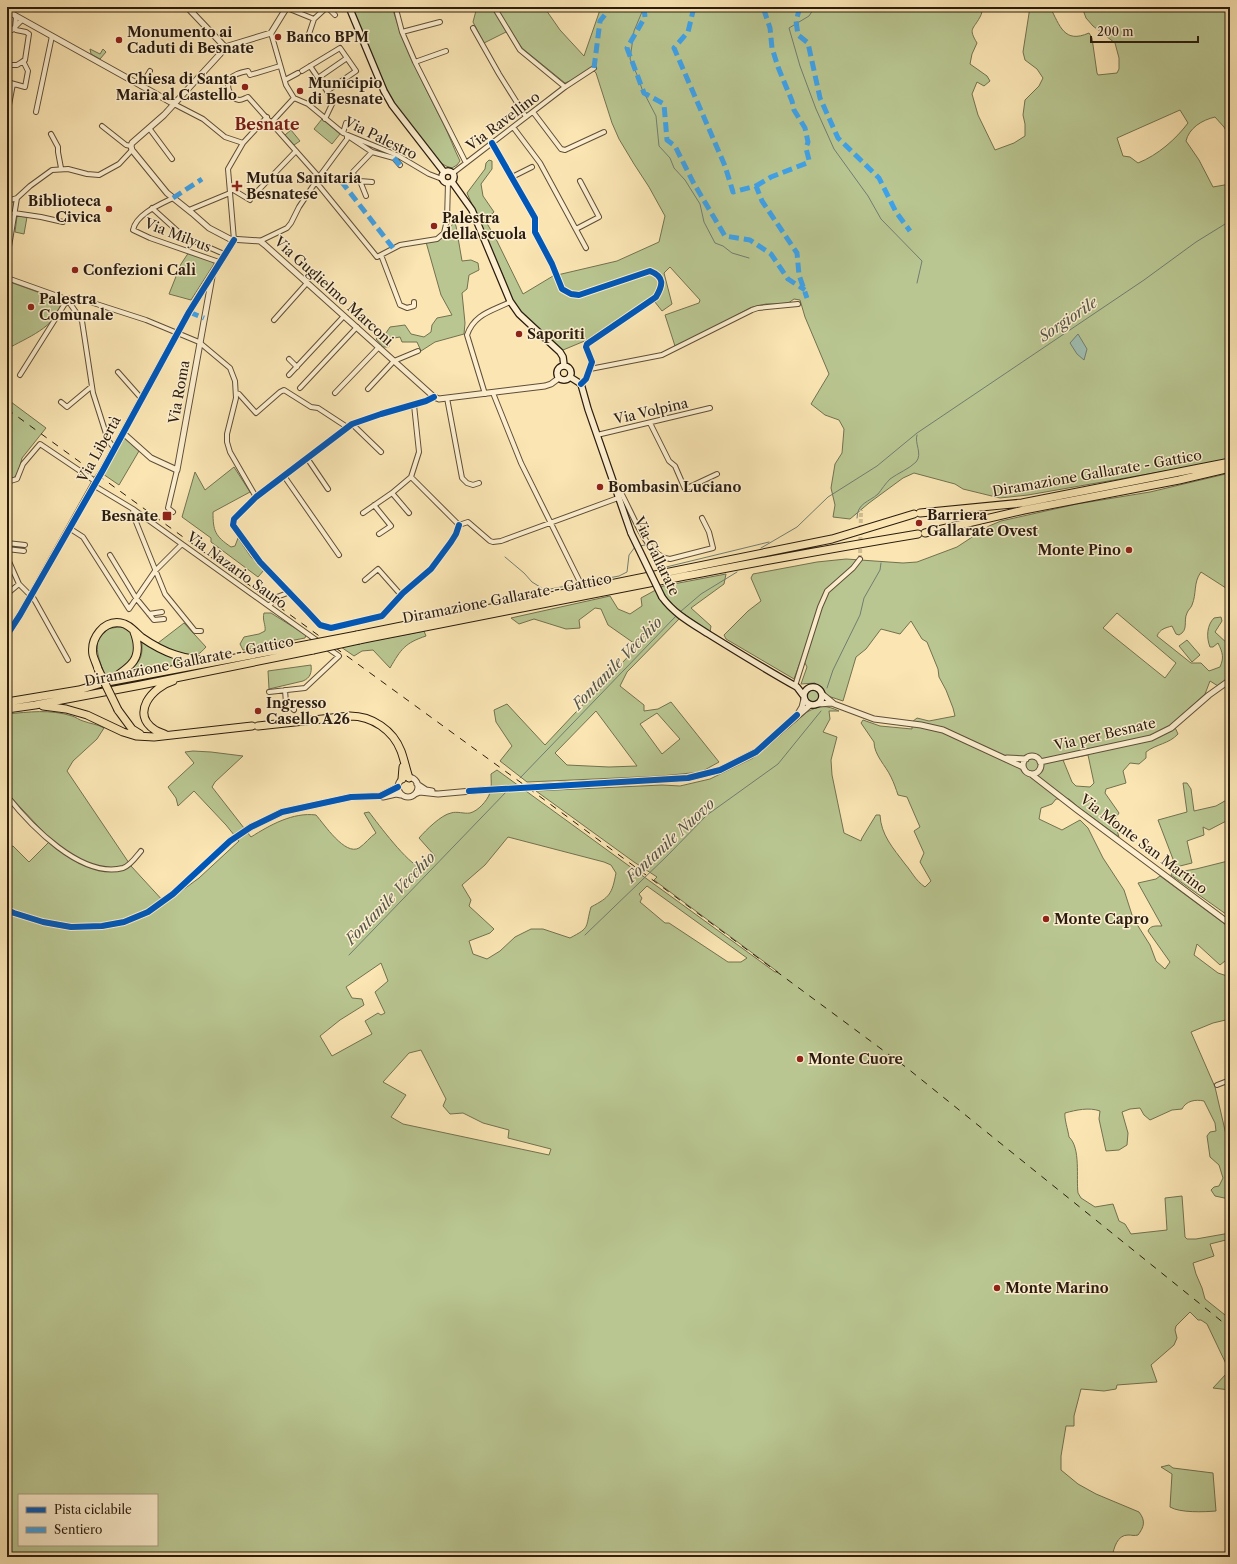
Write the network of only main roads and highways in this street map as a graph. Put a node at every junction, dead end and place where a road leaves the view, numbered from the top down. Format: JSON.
{"nodes":[{"id":1,"x":349,"y":7,"type":"edge"},
{"id":2,"x":444,"y":172,"type":"junction"},
{"id":3,"x":450,"y":183,"type":"junction"},
{"id":4,"x":564,"y":365,"type":"junction"},
{"id":5,"x":570,"y":377,"type":"junction"},
{"id":6,"x":1230,"y":462,"type":"edge"},
{"id":7,"x":1230,"y":468,"type":"edge"},
{"id":8,"x":134,"y":632,"type":"junction"},
{"id":9,"x":358,"y":638,"type":"junction"},
{"id":10,"x":238,"y":662,"type":"junction"},
{"id":11,"x":102,"y":683,"type":"junction"},
{"id":12,"x":796,"y":687,"type":"junction"},
{"id":13,"x":810,"y":687,"type":"junction"},
{"id":14,"x":804,"y":697,"type":"junction"},
{"id":15,"x":7,"y":702,"type":"edge"},
{"id":16,"x":35,"y":705,"type":"junction"},
{"id":17,"x":7,"y":709,"type":"edge"},
{"id":18,"x":144,"y":736,"type":"junction"},
{"id":19,"x":168,"y":736,"type":"junction"},
{"id":20,"x":406,"y":778,"type":"road end"}],
"edges":[{"from":1,"to":2,"type":"main road"},
{"from":2,"to":3,"type":"main road"},
{"from":2,"to":3,"type":"main road"},
{"from":3,"to":4,"type":"main road"},
{"from":4,"to":5,"type":"main road"},
{"from":4,"to":5,"type":"main road"},
{"from":5,"to":12,"type":"main road","name":"Via Gallarate","bridge":true},
{"from":6,"to":9,"type":"highway","name":"Diramazione Gallarate - Gattico"},
{"from":7,"to":9,"type":"highway","name":"Diramazione Gallarate - Gattico"},
{"from":8,"to":10,"type":"highway"},
{"from":8,"to":11,"type":"highway"},
{"from":8,"to":18,"type":"highway","bridge":true},
{"from":9,"to":10,"type":"highway","name":"Diramazione Gallarate - Gattico","bridge":true},
{"from":10,"to":11,"type":"highway","name":"Diramazione Gallarate - Gattico"},
{"from":10,"to":16,"type":"highway","name":"Diramazione Gallarate - Gattico"},
{"from":10,"to":19,"type":"highway"},
{"from":11,"to":15,"type":"highway","name":"Diramazione Gallarate - Gattico"},
{"from":12,"to":13,"type":"main road"},
{"from":12,"to":14,"type":"main road","name":"Via Gallarate"},
{"from":13,"to":14,"type":"main road"},
{"from":13,"to":14,"type":"main road"},
{"from":16,"to":17,"type":"highway","name":"Diramazione Gallarate - Gattico"},
{"from":16,"to":18,"type":"highway"},
{"from":18,"to":19,"type":"highway"},
{"from":19,"to":20,"type":"highway"}]}
